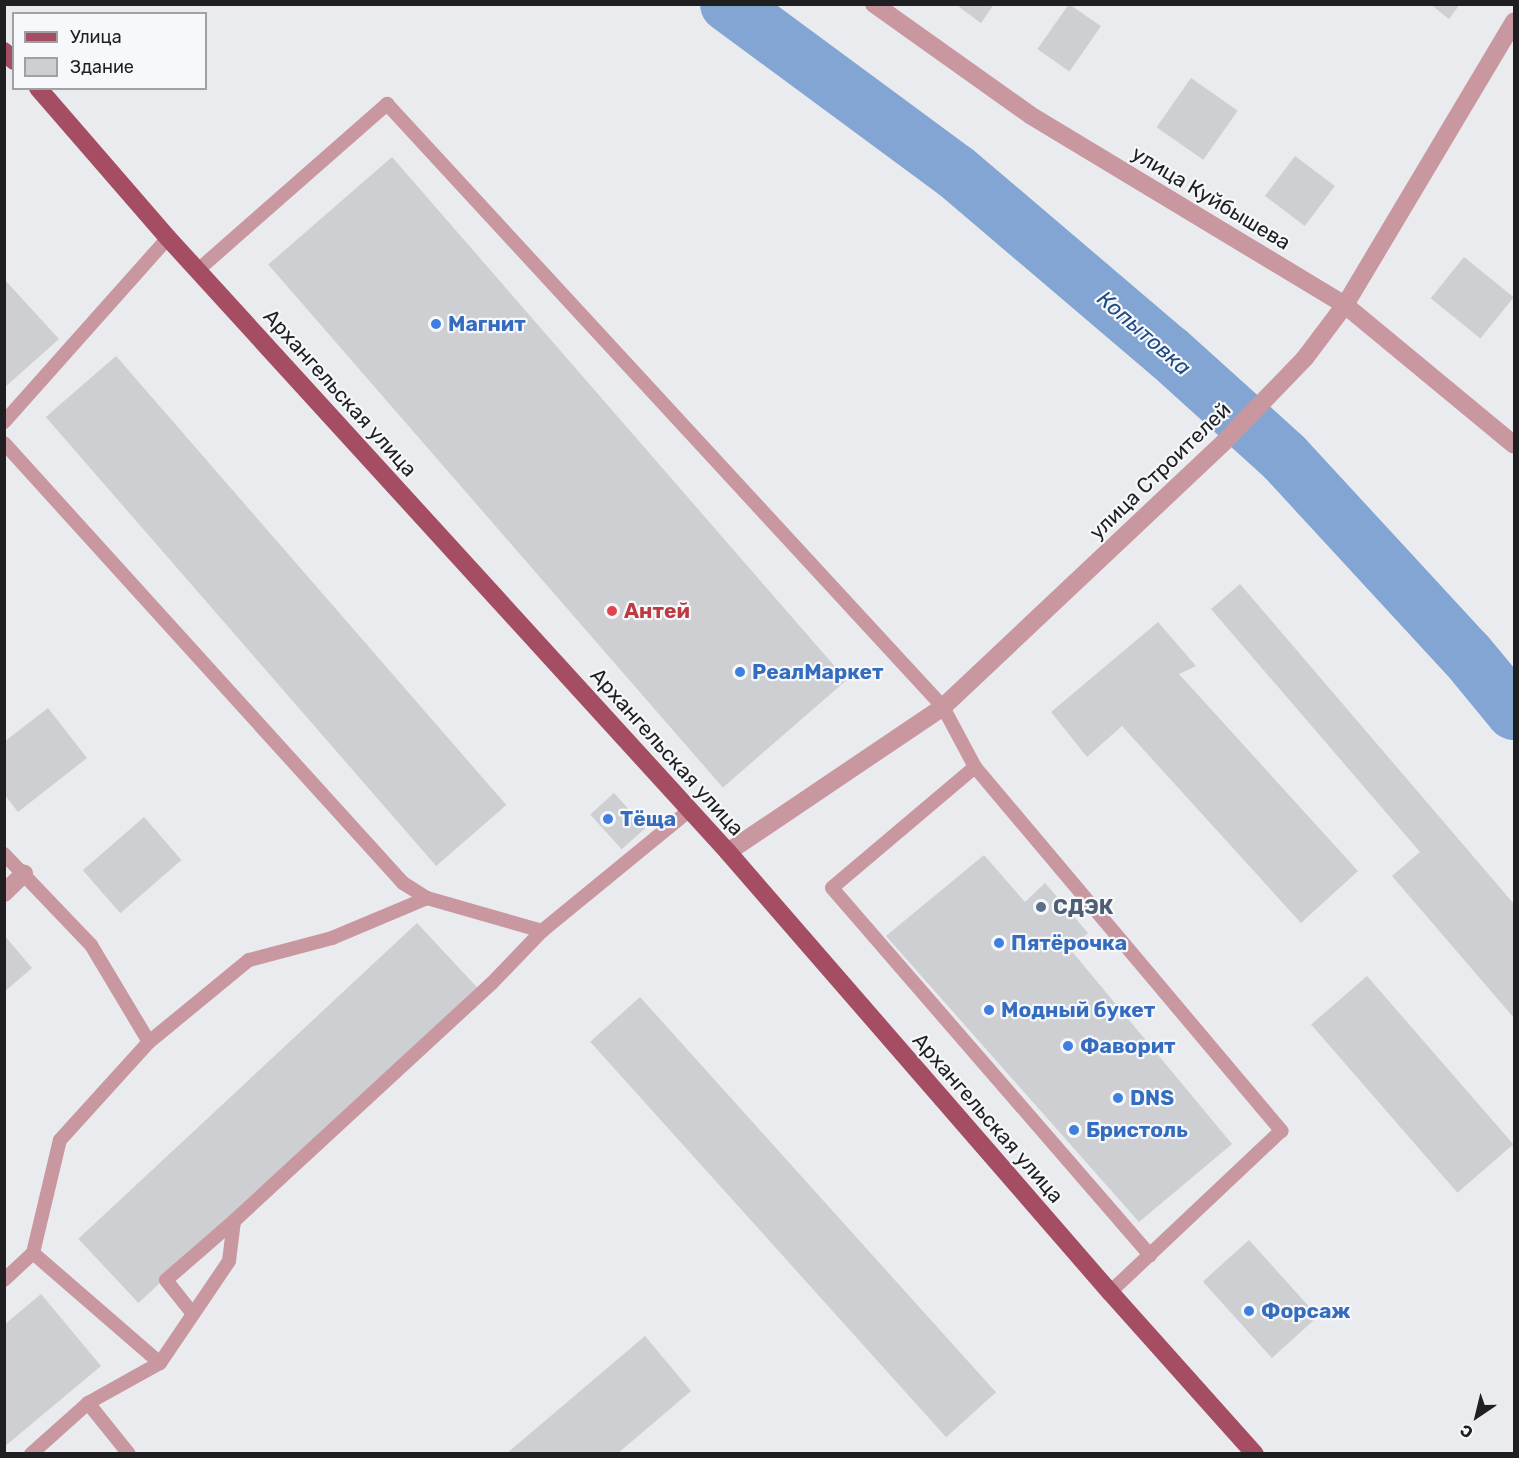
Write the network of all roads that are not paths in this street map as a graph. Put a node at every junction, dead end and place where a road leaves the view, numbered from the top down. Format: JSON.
{"nodes":[{"id":1,"x":873,"y":4,"type":"edge"},
{"id":2,"x":1515,"y":22,"type":"edge"},
{"id":3,"x":40,"y":90,"type":"edge"},
{"id":4,"x":168,"y":238,"type":"junction"},
{"id":5,"x":198,"y":270,"type":"junction"},
{"id":6,"x":1345,"y":305,"type":"junction"},
{"id":7,"x":4,"y":422,"type":"edge"},
{"id":8,"x":4,"y":443,"type":"edge"},
{"id":9,"x":1515,"y":445,"type":"edge"},
{"id":10,"x":943,"y":707,"type":"junction"},
{"id":11,"x":975,"y":767,"type":"junction"},
{"id":12,"x":690,"y":810,"type":"junction"},
{"id":13,"x":728,"y":852,"type":"junction"},
{"id":14,"x":4,"y":854,"type":"edge"},
{"id":15,"x":24,"y":874,"type":"junction"},
{"id":16,"x":4,"y":893,"type":"edge"},
{"id":17,"x":427,"y":898,"type":"junction"},
{"id":18,"x":542,"y":931,"type":"junction"},
{"id":19,"x":149,"y":1042,"type":"junction"},
{"id":20,"x":234,"y":1221,"type":"junction"},
{"id":21,"x":33,"y":1253,"type":"junction"},
{"id":22,"x":1149,"y":1255,"type":"junction"},
{"id":23,"x":4,"y":1280,"type":"edge"},
{"id":24,"x":1110,"y":1292,"type":"junction"},
{"id":25,"x":193,"y":1314,"type":"junction"},
{"id":26,"x":160,"y":1363,"type":"junction"},
{"id":27,"x":88,"y":1403,"type":"junction"},
{"id":28,"x":31,"y":1454,"type":"edge"},
{"id":29,"x":129,"y":1454,"type":"edge"},
{"id":30,"x":1255,"y":1454,"type":"edge"}],
"edges":[{"from":1,"to":6,"type":"street","name":"улица Куйбышева"},
{"from":2,"to":6,"type":"street","name":"улица Строителей"},
{"from":3,"to":4,"type":"main road","name":"Архангельская улица"},
{"from":4,"to":5,"type":"main road","name":"Архангельская улица"},
{"from":4,"to":7,"type":"lane"},
{"from":5,"to":10,"type":"lane"},
{"from":5,"to":12,"type":"main road","name":"Архангельская улица"},
{"from":6,"to":9,"type":"street","name":"улица Куйбышева"},
{"from":6,"to":10,"type":"street","name":"улица Строителей"},
{"from":8,"to":17,"type":"lane"},
{"from":10,"to":11,"type":"lane"},
{"from":10,"to":13,"type":"street","name":"улица Строителей"},
{"from":11,"to":22,"type":"lane"},
{"from":11,"to":22,"type":"lane"},
{"from":12,"to":13,"type":"main road","name":"Архангельская улица"},
{"from":12,"to":18,"type":"lane"},
{"from":13,"to":24,"type":"main road","name":"Архангельская улица"},
{"from":14,"to":15,"type":"lane"},
{"from":15,"to":16,"type":"street"},
{"from":15,"to":19,"type":"lane"},
{"from":17,"to":18,"type":"lane"},
{"from":17,"to":19,"type":"lane"},
{"from":18,"to":20,"type":"lane"},
{"from":19,"to":21,"type":"lane"},
{"from":20,"to":25,"type":"lane"},
{"from":20,"to":25,"type":"lane"},
{"from":21,"to":23,"type":"lane"},
{"from":21,"to":26,"type":"lane"},
{"from":22,"to":24,"type":"lane"},
{"from":24,"to":30,"type":"main road","name":"Архангельская улица"},
{"from":25,"to":26,"type":"lane"},
{"from":26,"to":27,"type":"lane"},
{"from":27,"to":28,"type":"lane"},
{"from":27,"to":29,"type":"lane"}]}
